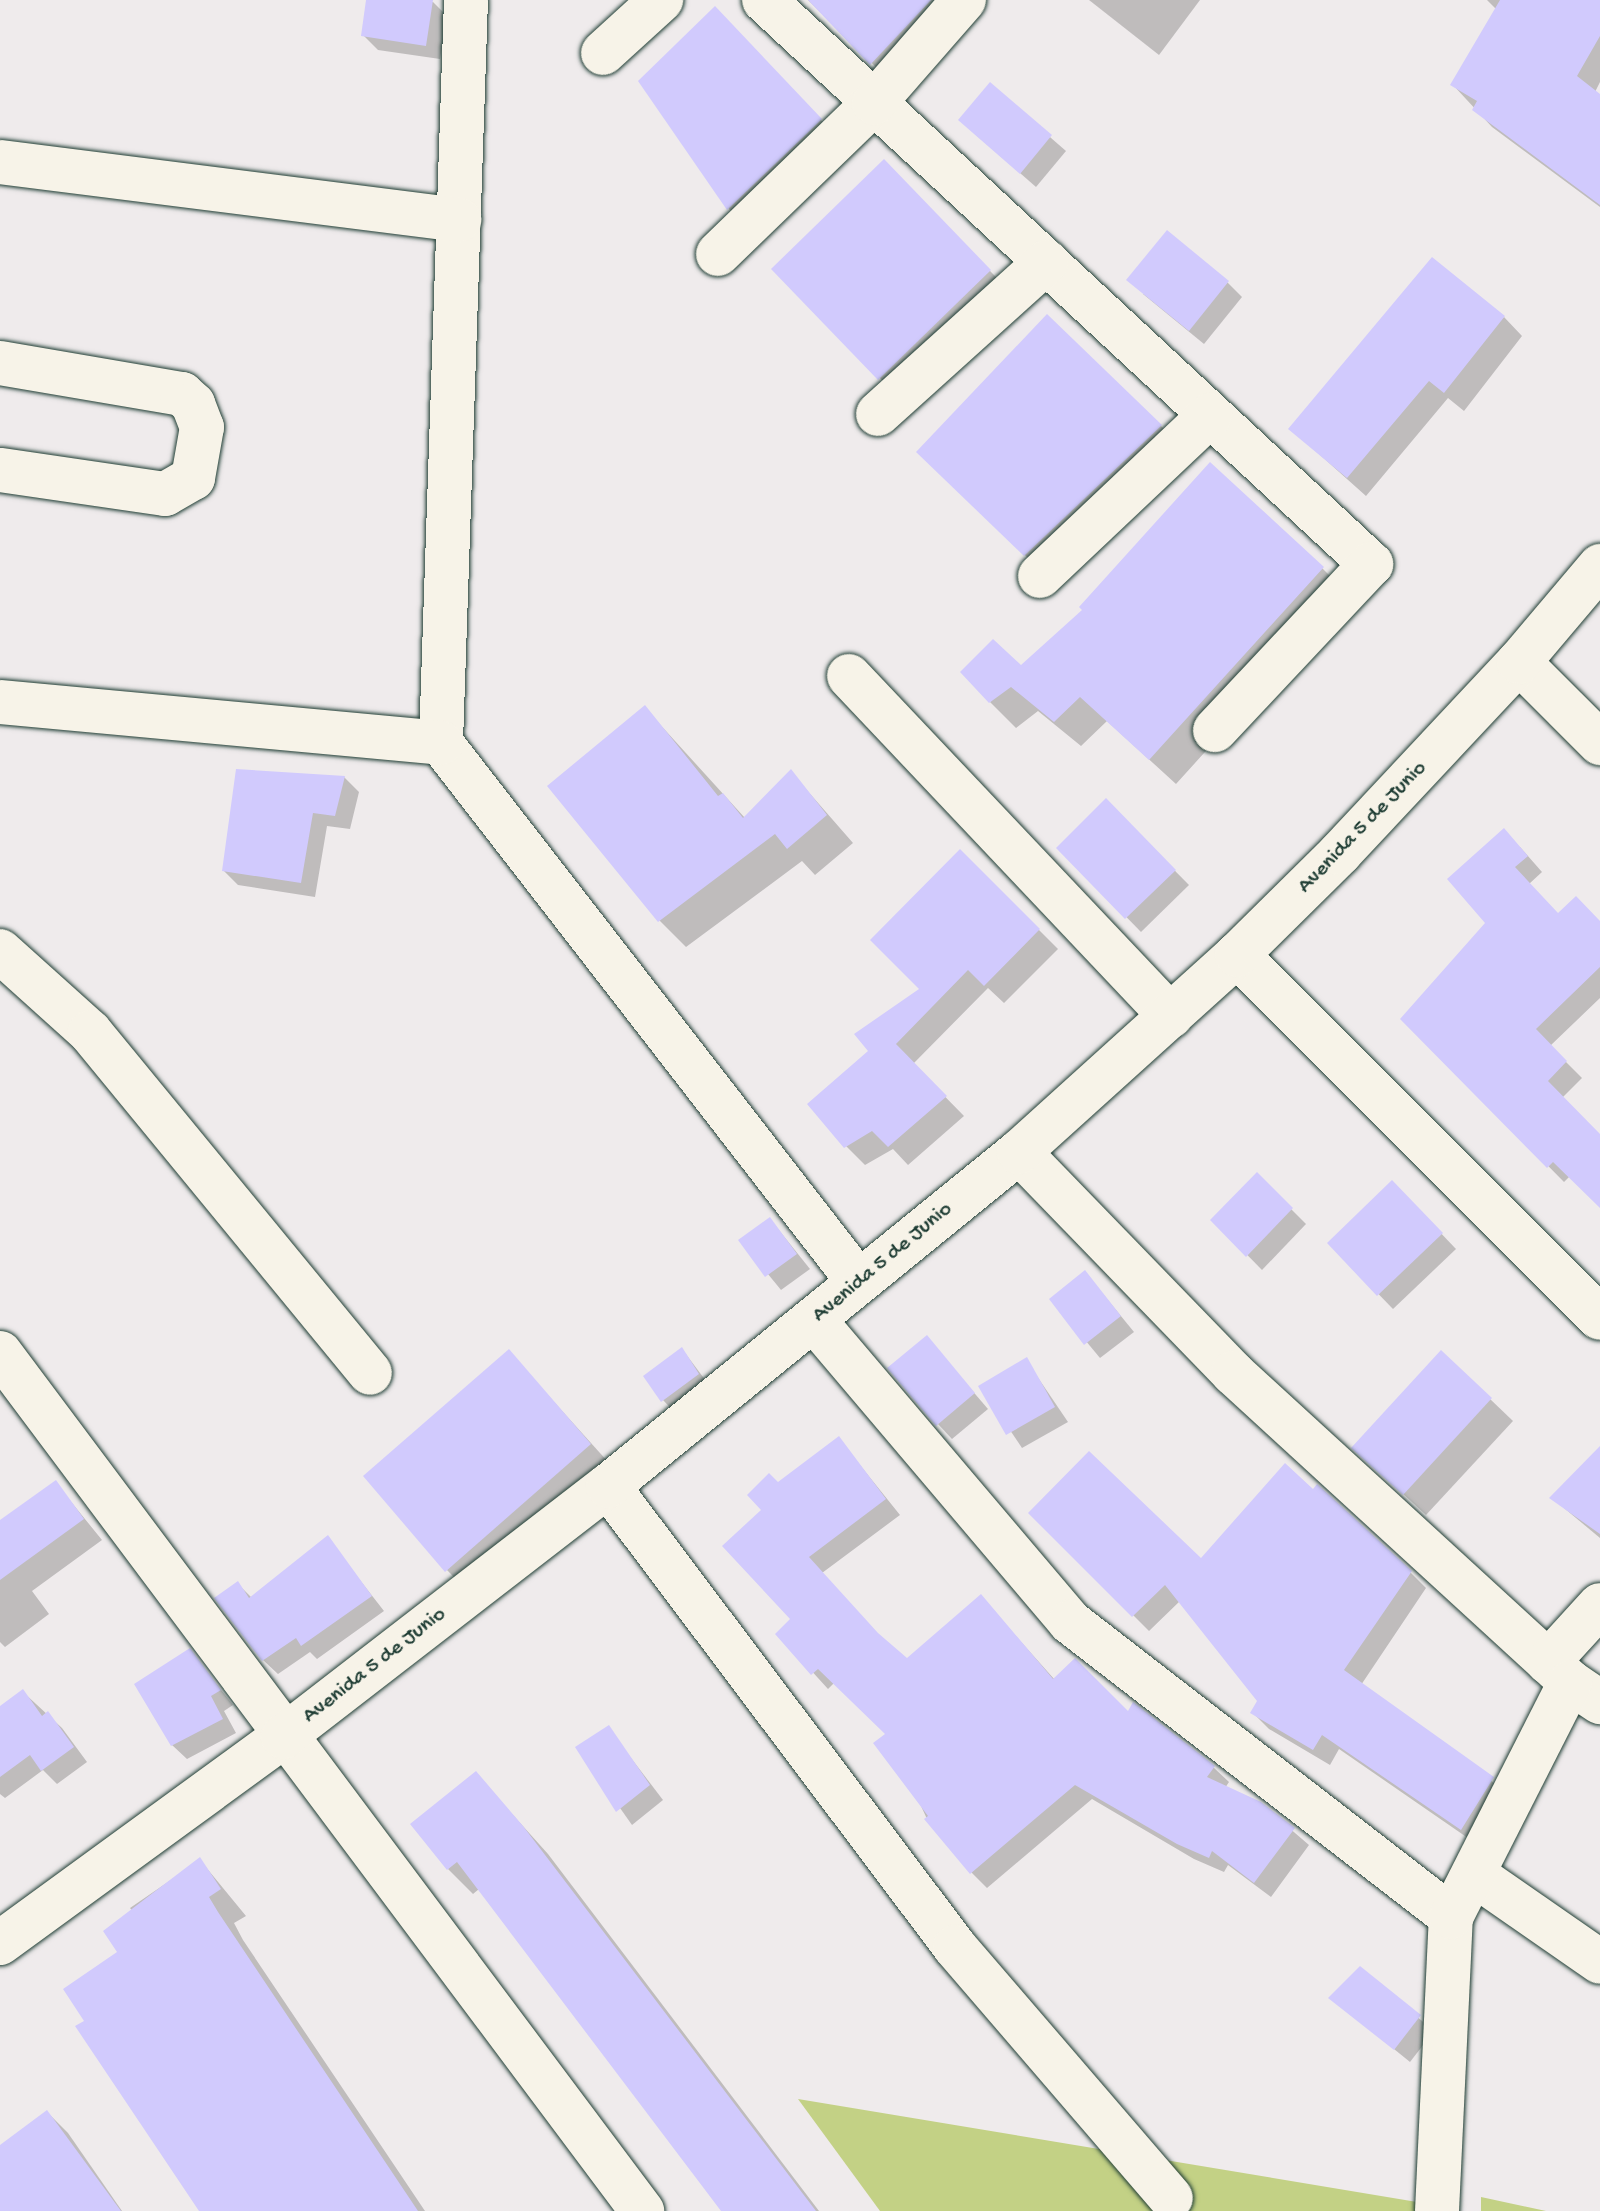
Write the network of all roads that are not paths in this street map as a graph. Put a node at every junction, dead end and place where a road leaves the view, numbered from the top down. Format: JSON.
{"nodes":[{"id":1,"x":466,"y":0,"type":"edge"},
{"id":2,"x":661,"y":0,"type":"edge"},
{"id":3,"x":764,"y":0,"type":"edge"},
{"id":4,"x":964,"y":0,"type":"edge"},
{"id":5,"x":603,"y":53,"type":"dead end"},
{"id":6,"x":874,"y":103,"type":"junction"},
{"id":7,"x":0,"y":162,"type":"edge"},
{"id":8,"x":459,"y":220,"type":"junction"},
{"id":9,"x":718,"y":254,"type":"dead end"},
{"id":10,"x":1046,"y":262,"type":"junction"},
{"id":11,"x":0,"y":363,"type":"edge"},
{"id":12,"x":878,"y":414,"type":"dead end"},
{"id":13,"x":1210,"y":415,"type":"junction"},
{"id":14,"x":0,"y":470,"type":"edge"},
{"id":15,"x":1600,"y":566,"type":"edge"},
{"id":16,"x":1040,"y":576,"type":"dead end"},
{"id":17,"x":1519,"y":662,"type":"junction"},
{"id":18,"x":849,"y":676,"type":"dead end"},
{"id":19,"x":0,"y":702,"type":"edge"},
{"id":20,"x":1215,"y":730,"type":"dead end"},
{"id":21,"x":441,"y":743,"type":"junction"},
{"id":22,"x":1600,"y":743,"type":"edge"},
{"id":23,"x":0,"y":951,"type":"edge"},
{"id":24,"x":1237,"y":955,"type":"junction"},
{"id":25,"x":1170,"y":1016,"type":"junction"},
{"id":26,"x":1019,"y":1152,"type":"junction"},
{"id":27,"x":858,"y":1281,"type":"junction"},
{"id":28,"x":1600,"y":1318,"type":"edge"},
{"id":29,"x":814,"y":1320,"type":"junction"},
{"id":30,"x":0,"y":1353,"type":"edge"},
{"id":31,"x":370,"y":1373,"type":"dead end"},
{"id":32,"x":608,"y":1486,"type":"junction"},
{"id":33,"x":1600,"y":1605,"type":"edge"},
{"id":34,"x":1573,"y":1682,"type":"edge"},
{"id":35,"x":283,"y":1737,"type":"junction"},
{"id":36,"x":1475,"y":1875,"type":"junction"},
{"id":37,"x":92,"y":1878,"type":"junction"},
{"id":38,"x":0,"y":1905,"type":"edge"},
{"id":39,"x":1451,"y":1917,"type":"junction"},
{"id":40,"x":0,"y":1943,"type":"edge"},
{"id":41,"x":1600,"y":1962,"type":"edge"},
{"id":42,"x":1171,"y":2198,"type":"dead end"},
{"id":43,"x":642,"y":2211,"type":"edge"},
{"id":44,"x":1437,"y":2211,"type":"edge"}],
"edges":[{"from":1,"to":8,"type":"street"},
{"from":2,"to":5,"type":"street"},
{"from":3,"to":6,"type":"street"},
{"from":4,"to":6,"type":"street"},
{"from":6,"to":9,"type":"street"},
{"from":6,"to":10,"type":"street"},
{"from":7,"to":8,"type":"street"},
{"from":8,"to":21,"type":"street"},
{"from":10,"to":12,"type":"street"},
{"from":10,"to":13,"type":"street"},
{"from":11,"to":14,"type":"street"},
{"from":13,"to":16,"type":"street"},
{"from":13,"to":20,"type":"street"},
{"from":15,"to":17,"type":"street","name":"Avenida 5 de Junio"},
{"from":17,"to":22,"type":"street"},
{"from":17,"to":24,"type":"street","name":"Avenida 5 de Junio"},
{"from":18,"to":25,"type":"street"},
{"from":19,"to":21,"type":"street"},
{"from":21,"to":27,"type":"street"},
{"from":23,"to":31,"type":"street"},
{"from":24,"to":25,"type":"street","name":"Avenida 5 de Junio"},
{"from":24,"to":28,"type":"street"},
{"from":25,"to":26,"type":"street","name":"Avenida 5 de Junio"},
{"from":26,"to":27,"type":"street","name":"Avenida 5 de Junio"},
{"from":26,"to":34,"type":"street"},
{"from":27,"to":29,"type":"street","name":"Avenida 5 de Junio"},
{"from":29,"to":32,"type":"street","name":"Avenida 5 de Junio"},
{"from":29,"to":39,"type":"street"},
{"from":30,"to":35,"type":"street"},
{"from":32,"to":35,"type":"street","name":"Avenida 5 de Junio"},
{"from":32,"to":42,"type":"street"},
{"from":33,"to":34,"type":"street"},
{"from":34,"to":36,"type":"street"},
{"from":35,"to":37,"type":"street","name":"Avenida 5 de Junio"},
{"from":35,"to":43,"type":"street"},
{"from":36,"to":39,"type":"street"},
{"from":36,"to":41,"type":"street"},
{"from":37,"to":38,"type":"street"},
{"from":37,"to":40,"type":"street","name":"Avenida 5 de Junio"},
{"from":39,"to":44,"type":"street"}]}
